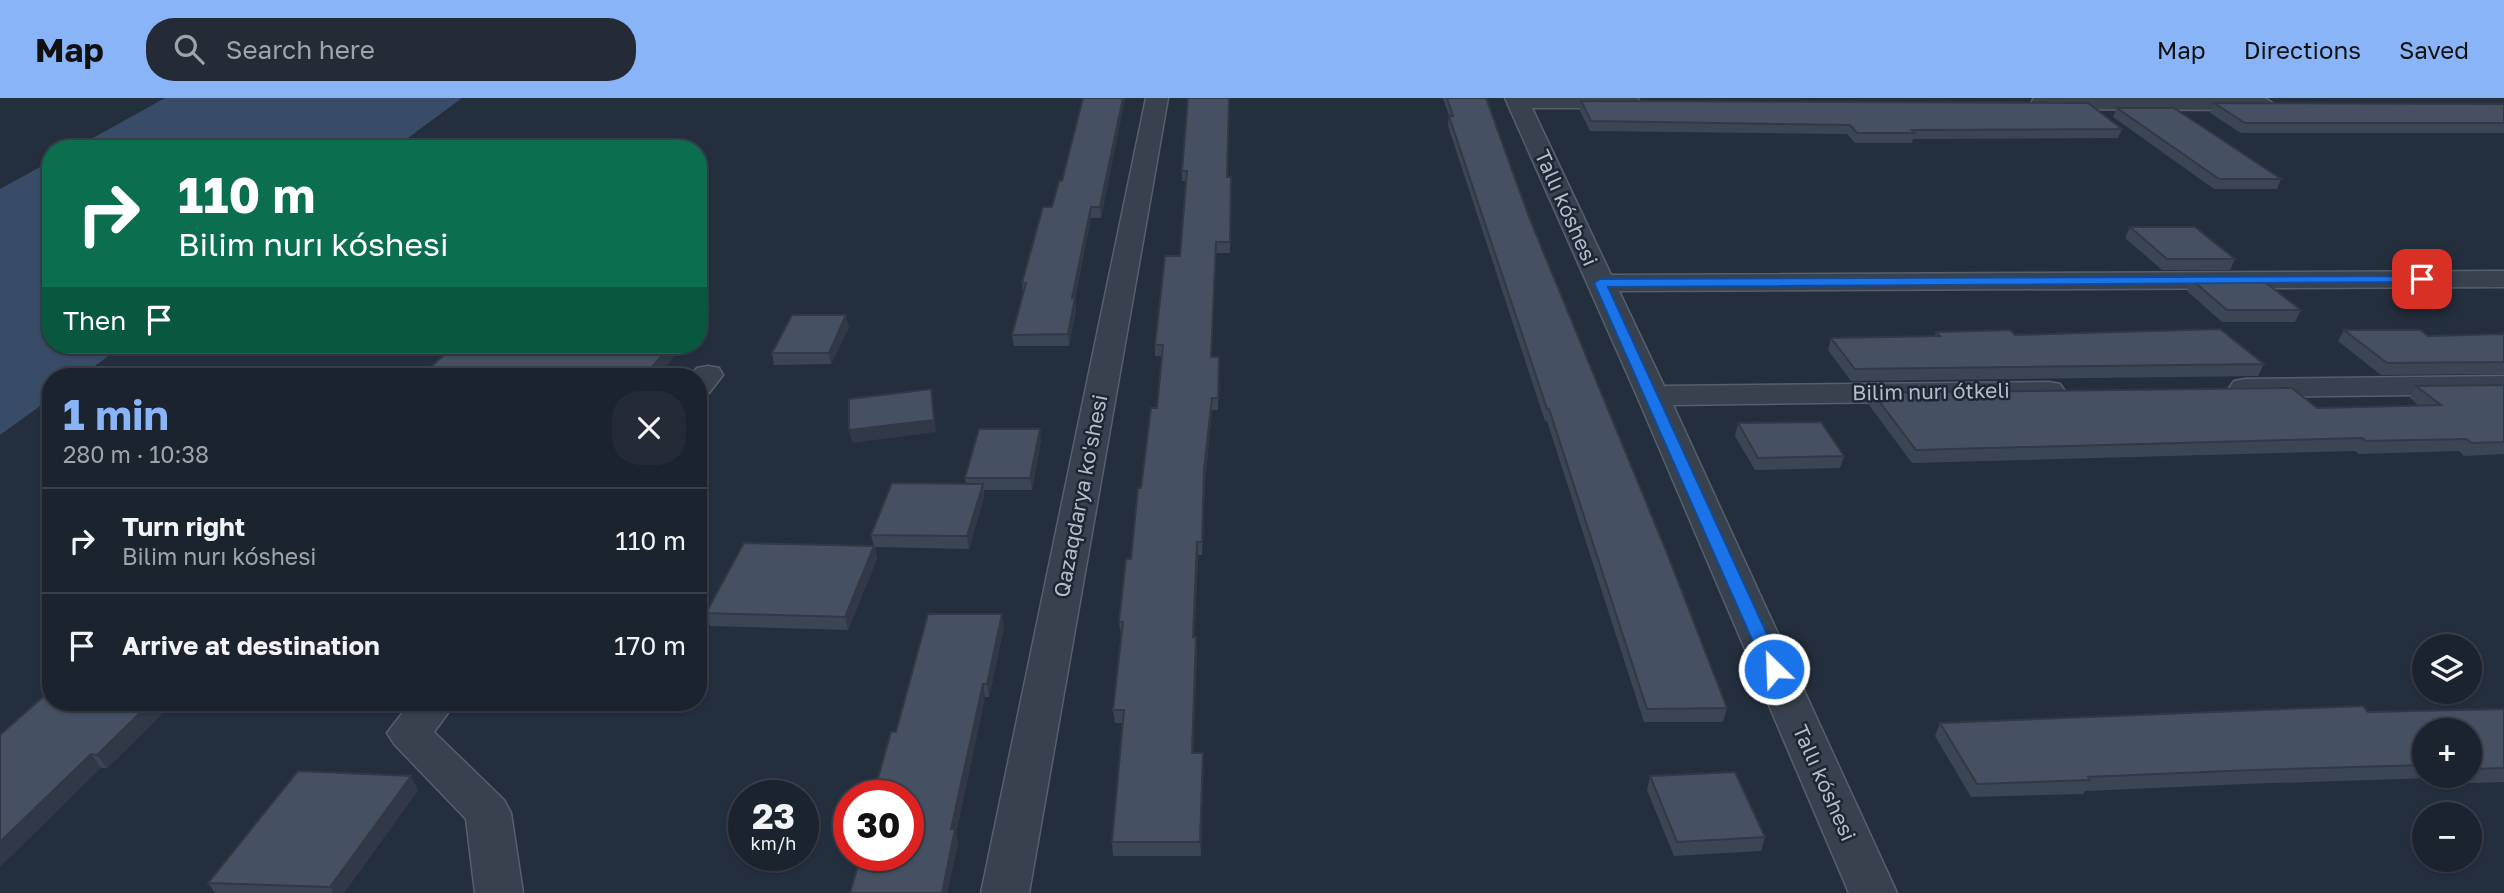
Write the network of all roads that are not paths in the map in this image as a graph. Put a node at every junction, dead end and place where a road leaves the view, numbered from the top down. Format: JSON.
{"nodes":[{"id":1,"x":1157,"y":98,"type":"edge"},
{"id":2,"x":1517,"y":100,"type":"edge"},
{"id":3,"x":1657,"y":102,"type":"edge"},
{"id":4,"x":2018,"y":103,"type":"edge"},
{"id":5,"x":2282,"y":104,"type":"edge"},
{"id":6,"x":2504,"y":279,"type":"edge"},
{"id":7,"x":1600,"y":283,"type":"junction"},
{"id":8,"x":2504,"y":385,"type":"edge"},
{"id":9,"x":2211,"y":389,"type":"edge"},
{"id":10,"x":2071,"y":390,"type":"edge"},
{"id":11,"x":1653,"y":396,"type":"junction"},
{"id":12,"x":427,"y":711,"type":"edge"},
{"id":13,"x":499,"y":893,"type":"edge"},
{"id":14,"x":1005,"y":893,"type":"edge"},
{"id":15,"x":1873,"y":893,"type":"edge"}],
"edges":[{"from":1,"to":14,"type":"street","name":"Qazaqdarya ko'shesi"},
{"from":2,"to":3,"type":"street"},
{"from":2,"to":7,"type":"street","name":"Tallı kóshesi"},
{"from":4,"to":5,"type":"street"},
{"from":6,"to":7,"type":"street"},
{"from":7,"to":11,"type":"street","name":"Tallı kóshesi"},
{"from":8,"to":9,"type":"street"},
{"from":10,"to":11,"type":"street","name":"Bilim nurı ótkeli"},
{"from":11,"to":15,"type":"street","name":"Tallı kóshesi"},
{"from":12,"to":13,"type":"street"}]}
